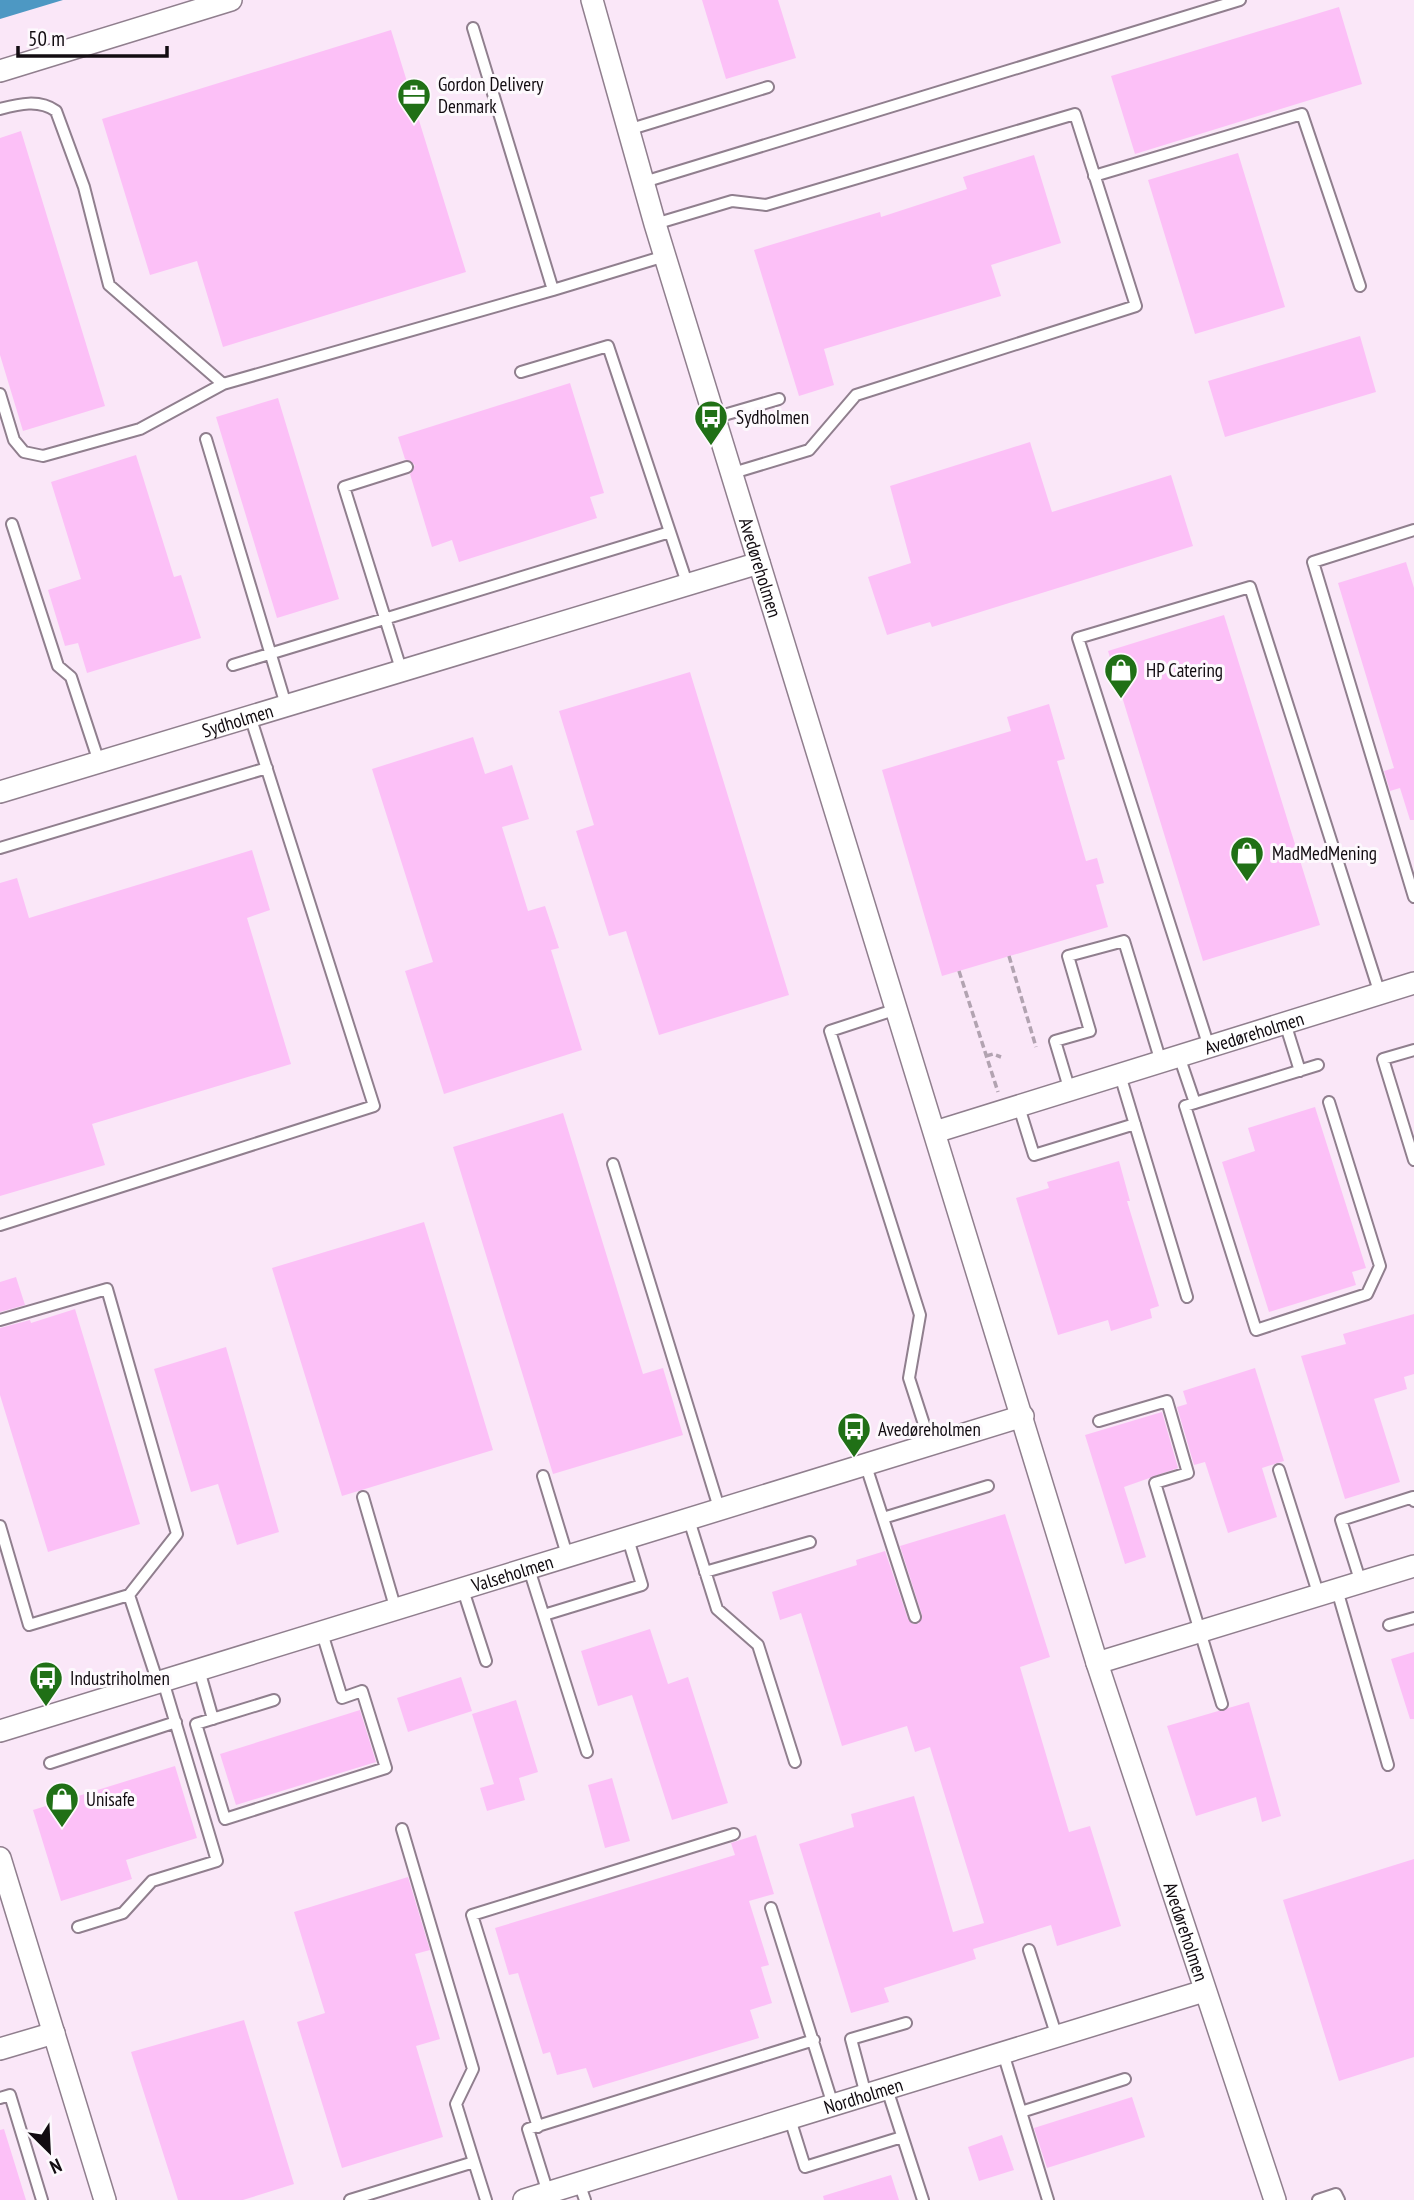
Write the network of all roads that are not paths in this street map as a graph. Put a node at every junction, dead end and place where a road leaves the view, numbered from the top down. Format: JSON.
{"nodes":[{"id":1,"x":231,"y":0,"type":"edge"},
{"id":2,"x":592,"y":0,"type":"edge"},
{"id":3,"x":1240,"y":0,"type":"edge"},
{"id":4,"x":473,"y":28,"type":"dead end"},
{"id":5,"x":0,"y":71,"type":"edge"},
{"id":6,"x":768,"y":87,"type":"dead end"},
{"id":7,"x":0,"y":109,"type":"edge"},
{"id":8,"x":631,"y":129,"type":"junction"},
{"id":9,"x":1094,"y":176,"type":"junction"},
{"id":10,"x":644,"y":182,"type":"junction"},
{"id":11,"x":655,"y":224,"type":"junction"},
{"id":12,"x":665,"y":256,"type":"junction"},
{"id":13,"x":1360,"y":286,"type":"dead end"},
{"id":14,"x":553,"y":290,"type":"junction"},
{"id":15,"x":521,"y":372,"type":"dead end"},
{"id":16,"x":223,"y":384,"type":"junction"},
{"id":17,"x":0,"y":394,"type":"edge"},
{"id":18,"x":779,"y":399,"type":"dead end"},
{"id":19,"x":717,"y":417,"type":"junction"},
{"id":20,"x":206,"y":439,"type":"dead end"},
{"id":21,"x":407,"y":467,"type":"dead end"},
{"id":22,"x":733,"y":473,"type":"junction"},
{"id":23,"x":12,"y":524,"type":"dead end"},
{"id":24,"x":1414,"y":530,"type":"edge"},
{"id":25,"x":670,"y":532,"type":"junction"},
{"id":26,"x":759,"y":562,"type":"junction"},
{"id":27,"x":687,"y":583,"type":"junction"},
{"id":28,"x":386,"y":619,"type":"junction"},
{"id":29,"x":271,"y":653,"type":"junction"},
{"id":30,"x":233,"y":665,"type":"dead end"},
{"id":31,"x":401,"y":669,"type":"junction"},
{"id":32,"x":286,"y":705,"type":"junction"},
{"id":33,"x":250,"y":716,"type":"junction"},
{"id":34,"x":99,"y":762,"type":"junction"},
{"id":35,"x":267,"y":768,"type":"junction"},
{"id":36,"x":0,"y":792,"type":"edge"},
{"id":37,"x":0,"y":848,"type":"edge"},
{"id":38,"x":1414,"y":897,"type":"edge"},
{"id":39,"x":1414,"y":983,"type":"edge"},
{"id":40,"x":1380,"y":994,"type":"junction"},
{"id":41,"x":897,"y":1009,"type":"junction"},
{"id":42,"x":1285,"y":1023,"type":"junction"},
{"id":43,"x":1209,"y":1047,"type":"junction"},
{"id":44,"x":1414,"y":1049,"type":"edge"},
{"id":45,"x":1170,"y":1059,"type":"junction"},
{"id":46,"x":1318,"y":1065,"type":"dead end"},
{"id":47,"x":1300,"y":1070,"type":"junction"},
{"id":48,"x":1121,"y":1075,"type":"junction"},
{"id":49,"x":1070,"y":1091,"type":"junction"},
{"id":50,"x":1329,"y":1102,"type":"dead end"},
{"id":51,"x":1195,"y":1103,"type":"junction"},
{"id":52,"x":1011,"y":1109,"type":"junction"},
{"id":53,"x":1135,"y":1124,"type":"junction"},
{"id":54,"x":935,"y":1132,"type":"junction"},
{"id":55,"x":1414,"y":1160,"type":"edge"},
{"id":56,"x":613,"y":1164,"type":"dead end"},
{"id":57,"x":0,"y":1225,"type":"edge"},
{"id":58,"x":1186,"y":1297,"type":"dead end"},
{"id":59,"x":0,"y":1320,"type":"edge"},
{"id":60,"x":1023,"y":1416,"type":"junction"},
{"id":61,"x":1099,"y":1421,"type":"dead end"},
{"id":62,"x":931,"y":1446,"type":"junction"},
{"id":63,"x":866,"y":1466,"type":"junction"},
{"id":64,"x":1279,"y":1470,"type":"dead end"},
{"id":65,"x":543,"y":1476,"type":"dead end"},
{"id":66,"x":988,"y":1486,"type":"dead end"},
{"id":67,"x":363,"y":1497,"type":"dead end"},
{"id":68,"x":1414,"y":1501,"type":"edge"},
{"id":69,"x":720,"y":1511,"type":"junction"},
{"id":70,"x":883,"y":1518,"type":"junction"},
{"id":71,"x":689,"y":1520,"type":"junction"},
{"id":72,"x":0,"y":1526,"type":"edge"},
{"id":73,"x":628,"y":1539,"type":"junction"},
{"id":74,"x":810,"y":1542,"type":"dead end"},
{"id":75,"x":568,"y":1558,"type":"junction"},
{"id":76,"x":1414,"y":1566,"type":"edge"},
{"id":77,"x":529,"y":1569,"type":"junction"},
{"id":78,"x":705,"y":1573,"type":"junction"},
{"id":79,"x":1361,"y":1583,"type":"junction"},
{"id":80,"x":463,"y":1590,"type":"junction"},
{"id":81,"x":1328,"y":1593,"type":"junction"},
{"id":82,"x":129,"y":1595,"type":"junction"},
{"id":83,"x":396,"y":1610,"type":"junction"},
{"id":84,"x":544,"y":1615,"type":"junction"},
{"id":85,"x":915,"y":1617,"type":"dead end"},
{"id":86,"x":1414,"y":1618,"type":"edge"},
{"id":87,"x":1389,"y":1625,"type":"dead end"},
{"id":88,"x":1200,"y":1632,"type":"junction"},
{"id":89,"x":322,"y":1633,"type":"junction"},
{"id":90,"x":486,"y":1661,"type":"dead end"},
{"id":91,"x":1097,"y":1663,"type":"junction"},
{"id":92,"x":199,"y":1670,"type":"junction"},
{"id":93,"x":160,"y":1682,"type":"junction"},
{"id":94,"x":274,"y":1700,"type":"dead end"},
{"id":95,"x":1222,"y":1704,"type":"dead end"},
{"id":96,"x":213,"y":1719,"type":"junction"},
{"id":97,"x":176,"y":1722,"type":"junction"},
{"id":98,"x":0,"y":1731,"type":"edge"},
{"id":99,"x":587,"y":1752,"type":"dead end"},
{"id":100,"x":795,"y":1762,"type":"dead end"},
{"id":101,"x":50,"y":1763,"type":"dead end"},
{"id":102,"x":1388,"y":1765,"type":"dead end"},
{"id":103,"x":402,"y":1829,"type":"dead end"},
{"id":104,"x":734,"y":1834,"type":"dead end"},
{"id":105,"x":0,"y":1858,"type":"edge"},
{"id":106,"x":771,"y":1908,"type":"dead end"},
{"id":107,"x":78,"y":1927,"type":"dead end"},
{"id":108,"x":1029,"y":1950,"type":"dead end"},
{"id":109,"x":1204,"y":1991,"type":"junction"},
{"id":110,"x":906,"y":2023,"type":"dead end"},
{"id":111,"x":54,"y":2033,"type":"junction"},
{"id":112,"x":1057,"y":2037,"type":"junction"},
{"id":113,"x":814,"y":2040,"type":"junction"},
{"id":114,"x":0,"y":2049,"type":"edge"},
{"id":115,"x":1003,"y":2053,"type":"junction"},
{"id":116,"x":1125,"y":2080,"type":"dead end"},
{"id":117,"x":876,"y":2092,"type":"junction"},
{"id":118,"x":0,"y":2098,"type":"edge"},
{"id":119,"x":833,"y":2105,"type":"junction"},
{"id":120,"x":1021,"y":2112,"type":"junction"},
{"id":121,"x":790,"y":2119,"type":"junction"},
{"id":122,"x":538,"y":2127,"type":"junction"},
{"id":123,"x":902,"y":2137,"type":"junction"},
{"id":124,"x":474,"y":2162,"type":"junction"},
{"id":125,"x":582,"y":2192,"type":"edge"},
{"id":126,"x":548,"y":2193,"type":"junction"},
{"id":127,"x":42,"y":2200,"type":"edge"},
{"id":128,"x":105,"y":2200,"type":"edge"},
{"id":129,"x":350,"y":2200,"type":"edge"},
{"id":130,"x":486,"y":2200,"type":"edge"},
{"id":131,"x":524,"y":2200,"type":"edge"},
{"id":132,"x":923,"y":2200,"type":"edge"},
{"id":133,"x":1048,"y":2200,"type":"edge"},
{"id":134,"x":1275,"y":2200,"type":"edge"},
{"id":135,"x":1318,"y":2200,"type":"edge"},
{"id":136,"x":1339,"y":2200,"type":"edge"}],
"edges":[{"from":1,"to":5,"type":"street"},
{"from":2,"to":8,"type":"street","name":"Avedøreholmen"},
{"from":3,"to":10,"type":"lane"},
{"from":4,"to":14,"type":"lane"},
{"from":6,"to":8,"type":"lane"},
{"from":7,"to":16,"type":"lane"},
{"from":8,"to":10,"type":"street","name":"Avedøreholmen"},
{"from":9,"to":11,"type":"lane"},
{"from":9,"to":13,"type":"lane"},
{"from":9,"to":22,"type":"lane"},
{"from":10,"to":11,"type":"street","name":"Avedøreholmen"},
{"from":11,"to":12,"type":"street","name":"Avedøreholmen"},
{"from":12,"to":14,"type":"lane"},
{"from":12,"to":19,"type":"street","name":"Avedøreholmen"},
{"from":14,"to":16,"type":"lane"},
{"from":15,"to":25,"type":"lane"},
{"from":16,"to":17,"type":"lane"},
{"from":18,"to":19,"type":"lane"},
{"from":19,"to":22,"type":"street","name":"Avedøreholmen"},
{"from":20,"to":29,"type":"lane"},
{"from":21,"to":28,"type":"lane"},
{"from":22,"to":26,"type":"street","name":"Avedøreholmen"},
{"from":23,"to":34,"type":"lane"},
{"from":24,"to":38,"type":"lane"},
{"from":25,"to":27,"type":"lane"},
{"from":25,"to":28,"type":"lane"},
{"from":26,"to":27,"type":"street","name":"Sydholmen"},
{"from":26,"to":41,"type":"street","name":"Avedøreholmen"},
{"from":27,"to":31,"type":"street","name":"Sydholmen"},
{"from":28,"to":29,"type":"lane"},
{"from":28,"to":31,"type":"lane"},
{"from":29,"to":30,"type":"lane"},
{"from":29,"to":32,"type":"lane"},
{"from":31,"to":32,"type":"street","name":"Sydholmen"},
{"from":32,"to":33,"type":"street","name":"Sydholmen"},
{"from":33,"to":34,"type":"street","name":"Sydholmen"},
{"from":33,"to":35,"type":"lane"},
{"from":34,"to":36,"type":"street","name":"Sydholmen"},
{"from":35,"to":37,"type":"lane"},
{"from":35,"to":57,"type":"lane"},
{"from":39,"to":40,"type":"street","name":"Avedøreholmen"},
{"from":40,"to":42,"type":"street","name":"Avedøreholmen"},
{"from":40,"to":43,"type":"lane"},
{"from":41,"to":54,"type":"street","name":"Avedøreholmen"},
{"from":41,"to":62,"type":"lane"},
{"from":42,"to":43,"type":"street","name":"Avedøreholmen"},
{"from":42,"to":47,"type":"lane"},
{"from":43,"to":45,"type":"street","name":"Avedøreholmen"},
{"from":44,"to":55,"type":"lane"},
{"from":45,"to":48,"type":"street","name":"Avedøreholmen"},
{"from":45,"to":49,"type":"lane"},
{"from":45,"to":51,"type":"lane"},
{"from":46,"to":47,"type":"lane"},
{"from":47,"to":51,"type":"lane"},
{"from":48,"to":49,"type":"street","name":"Avedøreholmen"},
{"from":48,"to":53,"type":"lane"},
{"from":49,"to":52,"type":"street","name":"Avedøreholmen"},
{"from":50,"to":51,"type":"lane"},
{"from":52,"to":53,"type":"lane"},
{"from":52,"to":54,"type":"street","name":"Avedøreholmen"},
{"from":53,"to":58,"type":"lane"},
{"from":54,"to":60,"type":"street","name":"Avedøreholmen"},
{"from":56,"to":69,"type":"lane"},
{"from":59,"to":82,"type":"lane"},
{"from":60,"to":62,"type":"street","name":"Valseholmen"},
{"from":60,"to":91,"type":"street","name":"Avedøreholmen"},
{"from":61,"to":88,"type":"lane"},
{"from":62,"to":63,"type":"street","name":"Valseholmen"},
{"from":63,"to":69,"type":"street","name":"Valseholmen"},
{"from":63,"to":70,"type":"lane"},
{"from":64,"to":81,"type":"lane"},
{"from":65,"to":75,"type":"lane"},
{"from":66,"to":70,"type":"lane"},
{"from":67,"to":83,"type":"lane"},
{"from":68,"to":79,"type":"lane"},
{"from":69,"to":71,"type":"street","name":"Valseholmen"},
{"from":70,"to":85,"type":"lane"},
{"from":71,"to":73,"type":"street","name":"Valseholmen"},
{"from":71,"to":78,"type":"lane"},
{"from":72,"to":82,"type":"lane"},
{"from":73,"to":75,"type":"street","name":"Valseholmen"},
{"from":73,"to":84,"type":"lane"},
{"from":74,"to":78,"type":"lane"},
{"from":75,"to":77,"type":"street","name":"Valseholmen"},
{"from":76,"to":79,"type":"street"},
{"from":77,"to":80,"type":"street","name":"Valseholmen"},
{"from":77,"to":84,"type":"lane"},
{"from":78,"to":100,"type":"lane"},
{"from":79,"to":81,"type":"street"},
{"from":80,"to":83,"type":"street","name":"Valseholmen"},
{"from":80,"to":90,"type":"lane"},
{"from":81,"to":88,"type":"street"},
{"from":81,"to":102,"type":"lane"},
{"from":82,"to":93,"type":"lane"},
{"from":83,"to":89,"type":"street","name":"Valseholmen"},
{"from":84,"to":99,"type":"lane"},
{"from":86,"to":87,"type":"lane"},
{"from":88,"to":91,"type":"street"},
{"from":88,"to":95,"type":"lane"},
{"from":89,"to":92,"type":"street","name":"Valseholmen"},
{"from":89,"to":96,"type":"lane"},
{"from":91,"to":109,"type":"street","name":"Avedøreholmen"},
{"from":92,"to":93,"type":"street","name":"Valseholmen"},
{"from":92,"to":96,"type":"lane"},
{"from":93,"to":97,"type":"lane"},
{"from":93,"to":98,"type":"street","name":"Valseholmen"},
{"from":94,"to":96,"type":"lane"},
{"from":97,"to":101,"type":"lane"},
{"from":97,"to":107,"type":"lane"},
{"from":103,"to":124,"type":"lane"},
{"from":104,"to":122,"type":"lane"},
{"from":105,"to":111,"type":"street"},
{"from":106,"to":113,"type":"lane"},
{"from":108,"to":112,"type":"lane"},
{"from":109,"to":112,"type":"street","name":"Nordholmen"},
{"from":109,"to":134,"type":"street","name":"Avedøreholmen"},
{"from":110,"to":117,"type":"lane"},
{"from":111,"to":114,"type":"street"},
{"from":111,"to":128,"type":"street"},
{"from":112,"to":115,"type":"street","name":"Nordholmen"},
{"from":113,"to":119,"type":"lane"},
{"from":113,"to":122,"type":"lane"},
{"from":115,"to":117,"type":"street","name":"Nordholmen"},
{"from":115,"to":120,"type":"lane"},
{"from":116,"to":120,"type":"lane"},
{"from":117,"to":119,"type":"street","name":"Nordholmen"},
{"from":117,"to":123,"type":"lane"},
{"from":118,"to":127,"type":"lane"},
{"from":119,"to":121,"type":"street","name":"Nordholmen"},
{"from":120,"to":133,"type":"lane"},
{"from":121,"to":123,"type":"lane"},
{"from":121,"to":125,"type":"street","name":"Nordholmen"},
{"from":122,"to":126,"type":"lane"},
{"from":123,"to":132,"type":"lane"},
{"from":124,"to":129,"type":"lane"},
{"from":124,"to":130,"type":"lane"},
{"from":125,"to":126,"type":"street","name":"Nordholmen"},
{"from":126,"to":131,"type":"street","name":"Nordholmen"},
{"from":135,"to":136,"type":"lane"}]}
